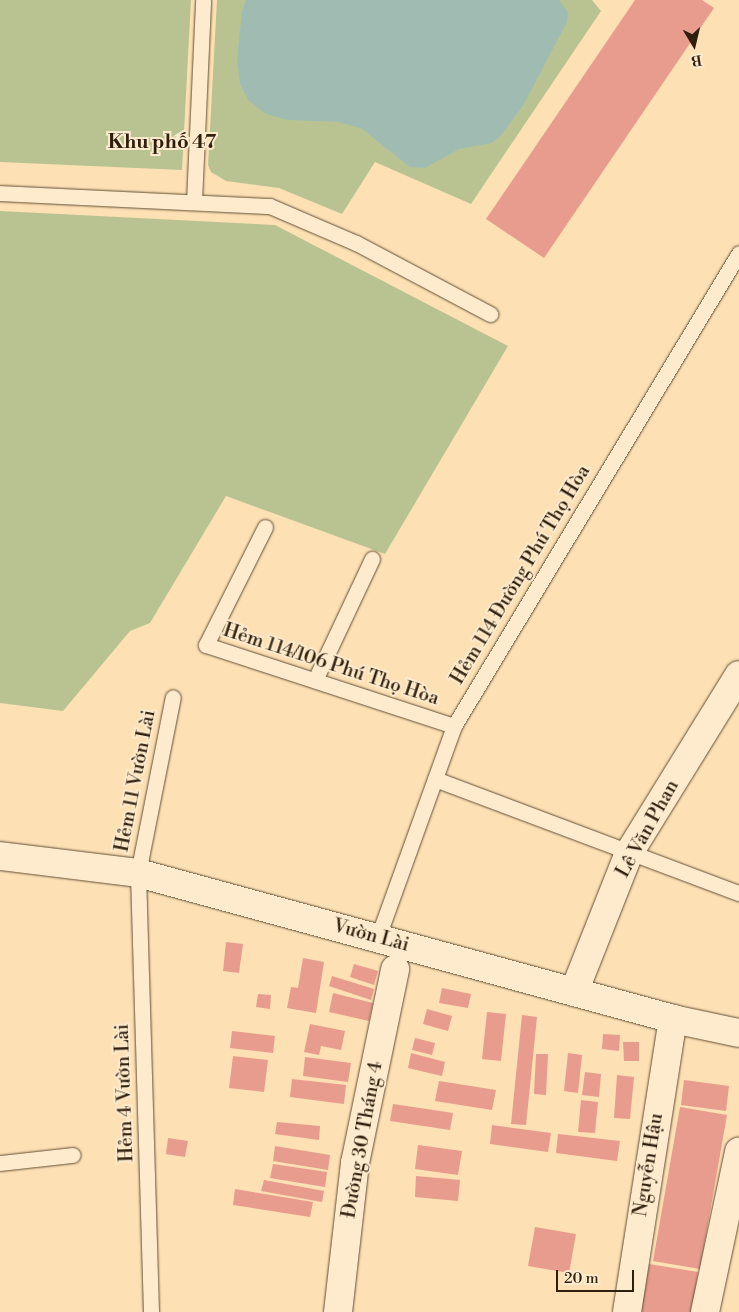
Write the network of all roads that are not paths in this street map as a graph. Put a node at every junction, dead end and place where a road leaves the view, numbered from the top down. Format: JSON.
{"nodes":[{"id":1,"x":203,"y":0,"type":"edge"},
{"id":2,"x":0,"y":192,"type":"edge"},
{"id":3,"x":194,"y":201,"type":"junction"},
{"id":4,"x":739,"y":253,"type":"edge"},
{"id":5,"x":490,"y":314,"type":"dead end"},
{"id":6,"x":265,"y":527,"type":"dead end"},
{"id":7,"x":372,"y":559,"type":"dead end"},
{"id":8,"x":739,"y":675,"type":"edge"},
{"id":9,"x":315,"y":680,"type":"junction"},
{"id":10,"x":173,"y":697,"type":"dead end"},
{"id":11,"x":454,"y":726,"type":"junction"},
{"id":12,"x":435,"y":779,"type":"junction"},
{"id":13,"x":630,"y":854,"type":"junction"},
{"id":14,"x":0,"y":856,"type":"edge"},
{"id":15,"x":138,"y":873,"type":"junction"},
{"id":16,"x":739,"y":893,"type":"edge"},
{"id":17,"x":378,"y":937,"type":"junction"},
{"id":18,"x":394,"y":969,"type":"dead end"},
{"id":19,"x":574,"y":992,"type":"junction"},
{"id":20,"x":673,"y":1019,"type":"junction"},
{"id":21,"x":739,"y":1033,"type":"edge"},
{"id":22,"x":739,"y":1152,"type":"edge"},
{"id":23,"x":73,"y":1155,"type":"dead end"},
{"id":24,"x":0,"y":1162,"type":"edge"},
{"id":25,"x":151,"y":1312,"type":"edge"},
{"id":26,"x":338,"y":1312,"type":"edge"},
{"id":27,"x":627,"y":1312,"type":"edge"},
{"id":28,"x":705,"y":1312,"type":"edge"}],
"edges":[{"from":1,"to":3,"type":"lane"},
{"from":2,"to":3,"type":"lane"},
{"from":3,"to":5,"type":"lane"},
{"from":4,"to":11,"type":"lane","name":"Hẻm 114 Đường Phú Thọ Hòa"},
{"from":6,"to":9,"type":"lane","name":"Hẻm 114/106 Phú Thọ Hòa"},
{"from":7,"to":9,"type":"lane"},
{"from":8,"to":13,"type":"street","name":"Lê Văn Phan"},
{"from":9,"to":11,"type":"lane","name":"Hẻm 114/106 Phú Thọ Hòa"},
{"from":10,"to":15,"type":"lane","name":"Hẻm 11 Vườn Lài"},
{"from":11,"to":12,"type":"lane","name":"Hẻm 114 Đường Phú Thọ Hòa"},
{"from":12,"to":13,"type":"lane"},
{"from":12,"to":17,"type":"lane","name":"Hẻm 114 Đường Phú Thọ Hòa"},
{"from":13,"to":16,"type":"lane"},
{"from":13,"to":19,"type":"street","name":"Lê Văn Phan"},
{"from":14,"to":15,"type":"street","name":"Vườn Lài"},
{"from":15,"to":17,"type":"street","name":"Vườn Lài"},
{"from":15,"to":25,"type":"lane","name":"Hẻm 4 Vườn Lài"},
{"from":17,"to":19,"type":"street","name":"Vườn Lài"},
{"from":18,"to":26,"type":"street","name":"Đường 30 Tháng 4"},
{"from":19,"to":20,"type":"street","name":"Vườn Lài"},
{"from":20,"to":21,"type":"street","name":"Vườn Lài"},
{"from":20,"to":27,"type":"street","name":"Nguyễn Hậu"},
{"from":22,"to":28,"type":"street"},
{"from":23,"to":24,"type":"lane"}]}
